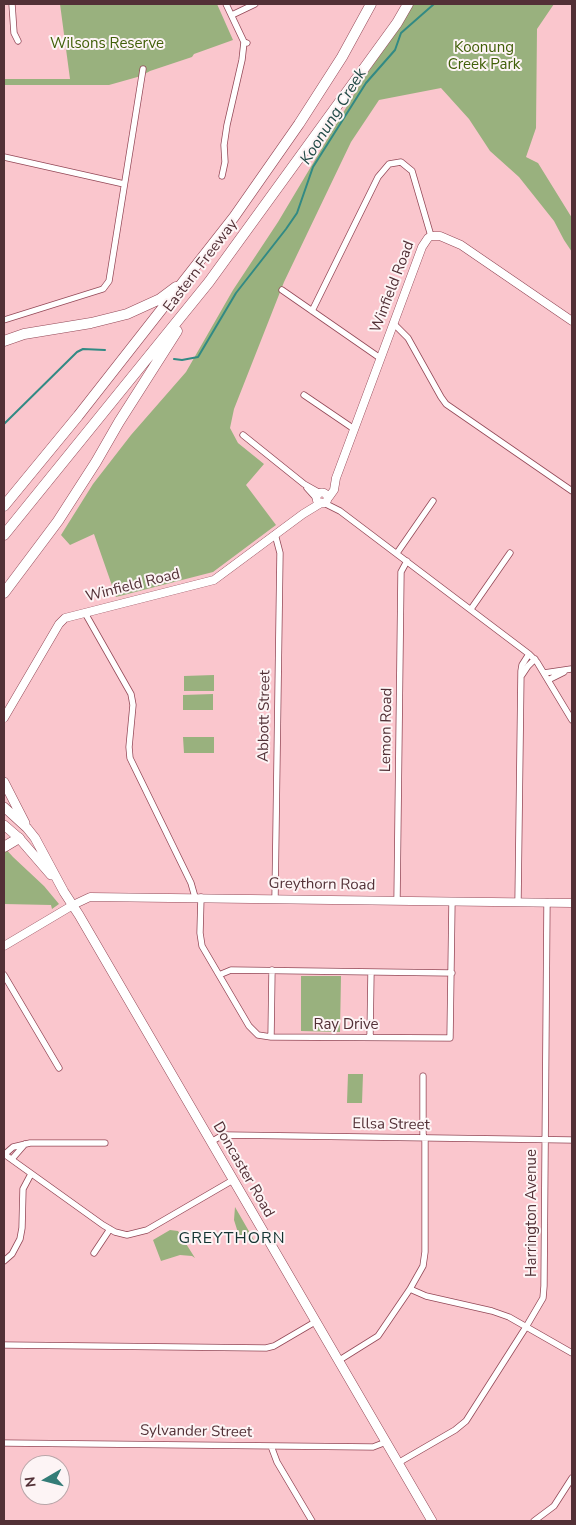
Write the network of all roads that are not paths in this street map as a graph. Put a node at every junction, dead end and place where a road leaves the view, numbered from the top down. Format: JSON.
{"nodes":[{"id":1,"x":12,"y":4,"type":"edge"},
{"id":2,"x":226,"y":4,"type":"edge"},
{"id":3,"x":255,"y":4,"type":"edge"},
{"id":4,"x":371,"y":4,"type":"edge"},
{"id":5,"x":408,"y":4,"type":"edge"},
{"id":6,"x":232,"y":15,"type":"junction"},
{"id":7,"x":18,"y":41,"type":"dead end"},
{"id":8,"x":143,"y":69,"type":"dead end"},
{"id":9,"x":4,"y":157,"type":"edge"},
{"id":10,"x":222,"y":176,"type":"dead end"},
{"id":11,"x":124,"y":184,"type":"junction"},
{"id":12,"x":431,"y":236,"type":"junction"},
{"id":13,"x":191,"y":273,"type":"junction"},
{"id":14,"x":209,"y":282,"type":"junction"},
{"id":15,"x":282,"y":290,"type":"dead end"},
{"id":16,"x":312,"y":312,"type":"junction"},
{"id":17,"x":4,"y":320,"type":"edge"},
{"id":18,"x":572,"y":321,"type":"edge"},
{"id":19,"x":394,"y":324,"type":"junction"},
{"id":20,"x":4,"y":341,"type":"edge"},
{"id":21,"x":380,"y":358,"type":"junction"},
{"id":22,"x":304,"y":395,"type":"dead end"},
{"id":23,"x":354,"y":429,"type":"junction"},
{"id":24,"x":243,"y":435,"type":"dead end"},
{"id":25,"x":572,"y":491,"type":"edge"},
{"id":26,"x":322,"y":498,"type":"junction"},
{"id":27,"x":433,"y":501,"type":"dead end"},
{"id":28,"x":4,"y":506,"type":"edge"},
{"id":29,"x":275,"y":534,"type":"junction"},
{"id":30,"x":4,"y":535,"type":"edge"},
{"id":31,"x":397,"y":553,"type":"junction"},
{"id":32,"x":510,"y":553,"type":"dead end"},
{"id":33,"x":407,"y":562,"type":"junction"},
{"id":34,"x":4,"y":593,"type":"edge"},
{"id":35,"x":471,"y":609,"type":"junction"},
{"id":36,"x":85,"y":613,"type":"junction"},
{"id":37,"x":529,"y":654,"type":"junction"},
{"id":38,"x":535,"y":659,"type":"junction"},
{"id":39,"x":572,"y":669,"type":"edge"},
{"id":40,"x":544,"y":674,"type":"junction"},
{"id":41,"x":522,"y":677,"type":"junction"},
{"id":42,"x":548,"y":680,"type":"junction"},
{"id":43,"x":4,"y":718,"type":"edge"},
{"id":44,"x":572,"y":720,"type":"edge"},
{"id":45,"x":4,"y":782,"type":"edge"},
{"id":46,"x":4,"y":807,"type":"edge"},
{"id":47,"x":4,"y":825,"type":"edge"},
{"id":48,"x":27,"y":828,"type":"junction"},
{"id":49,"x":19,"y":838,"type":"junction"},
{"id":50,"x":4,"y":847,"type":"edge"},
{"id":51,"x":60,"y":884,"type":"junction"},
{"id":52,"x":198,"y":897,"type":"junction"},
{"id":53,"x":275,"y":898,"type":"junction"},
{"id":54,"x":397,"y":900,"type":"junction"},
{"id":55,"x":452,"y":901,"type":"junction"},
{"id":56,"x":518,"y":902,"type":"junction"},
{"id":57,"x":548,"y":902,"type":"junction"},
{"id":58,"x":572,"y":903,"type":"edge"},
{"id":59,"x":73,"y":905,"type":"junction"},
{"id":60,"x":4,"y":946,"type":"edge"},
{"id":61,"x":272,"y":970,"type":"junction"},
{"id":62,"x":371,"y":972,"type":"junction"},
{"id":63,"x":452,"y":973,"type":"junction"},
{"id":64,"x":4,"y":975,"type":"edge"},
{"id":65,"x":219,"y":975,"type":"junction"},
{"id":66,"x":271,"y":1037,"type":"junction"},
{"id":67,"x":370,"y":1037,"type":"junction"},
{"id":68,"x":59,"y":1068,"type":"dead end"},
{"id":69,"x":423,"y":1076,"type":"dead end"},
{"id":70,"x":424,"y":1138,"type":"junction"},
{"id":71,"x":545,"y":1139,"type":"junction"},
{"id":72,"x":572,"y":1140,"type":"edge"},
{"id":73,"x":211,"y":1142,"type":"junction"},
{"id":74,"x":105,"y":1143,"type":"dead end"},
{"id":75,"x":25,"y":1144,"type":"junction"},
{"id":76,"x":4,"y":1154,"type":"edge"},
{"id":77,"x":12,"y":1160,"type":"junction"},
{"id":78,"x":31,"y":1174,"type":"junction"},
{"id":79,"x":233,"y":1180,"type":"junction"},
{"id":80,"x":110,"y":1229,"type":"junction"},
{"id":81,"x":94,"y":1253,"type":"dead end"},
{"id":82,"x":4,"y":1261,"type":"edge"},
{"id":83,"x":410,"y":1288,"type":"junction"},
{"id":84,"x":315,"y":1322,"type":"junction"},
{"id":85,"x":526,"y":1327,"type":"junction"},
{"id":86,"x":4,"y":1345,"type":"edge"},
{"id":87,"x":572,"y":1353,"type":"edge"},
{"id":88,"x":338,"y":1361,"type":"junction"},
{"id":89,"x":386,"y":1442,"type":"junction"},
{"id":90,"x":4,"y":1443,"type":"edge"},
{"id":91,"x":271,"y":1446,"type":"junction"},
{"id":92,"x":398,"y":1463,"type":"junction"},
{"id":93,"x":572,"y":1478,"type":"edge"},
{"id":94,"x":312,"y":1521,"type":"edge"},
{"id":95,"x":432,"y":1521,"type":"edge"},
{"id":96,"x":534,"y":1521,"type":"edge"}],
"edges":[{"from":1,"to":7,"type":"street"},
{"from":2,"to":6,"type":"street"},
{"from":3,"to":6,"type":"street"},
{"from":4,"to":13,"type":"highway","name":"Eastern Freeway"},
{"from":5,"to":14,"type":"highway","name":"Eastern Freeway"},
{"from":6,"to":10,"type":"street"},
{"from":8,"to":11,"type":"street"},
{"from":9,"to":11,"type":"street"},
{"from":11,"to":17,"type":"street"},
{"from":12,"to":16,"type":"street"},
{"from":12,"to":18,"type":"street","name":"Winfield Road"},
{"from":12,"to":19,"type":"street","name":"Winfield Road"},
{"from":13,"to":20,"type":"highway"},
{"from":13,"to":28,"type":"highway","name":"Eastern Freeway"},
{"from":14,"to":30,"type":"highway","name":"Eastern Freeway"},
{"from":14,"to":34,"type":"highway"},
{"from":15,"to":16,"type":"street"},
{"from":16,"to":21,"type":"street"},
{"from":19,"to":21,"type":"street","name":"Winfield Road"},
{"from":19,"to":25,"type":"street"},
{"from":21,"to":23,"type":"street","name":"Winfield Road"},
{"from":22,"to":23,"type":"street"},
{"from":23,"to":26,"type":"street","name":"Winfield Road"},
{"from":24,"to":26,"type":"street"},
{"from":26,"to":29,"type":"street","name":"Winfield Road"},
{"from":26,"to":31,"type":"street"},
{"from":27,"to":31,"type":"street"},
{"from":29,"to":36,"type":"street","name":"Winfield Road"},
{"from":29,"to":53,"type":"street","name":"Abbott Street"},
{"from":31,"to":33,"type":"street"},
{"from":32,"to":35,"type":"street"},
{"from":33,"to":35,"type":"street"},
{"from":33,"to":54,"type":"street","name":"Lemon Road"},
{"from":35,"to":37,"type":"street"},
{"from":36,"to":43,"type":"street","name":"Winfield Road"},
{"from":36,"to":52,"type":"street"},
{"from":37,"to":38,"type":"street"},
{"from":37,"to":41,"type":"street"},
{"from":38,"to":40,"type":"street"},
{"from":38,"to":41,"type":"street"},
{"from":39,"to":40,"type":"street"},
{"from":39,"to":42,"type":"street"},
{"from":40,"to":42,"type":"street"},
{"from":41,"to":56,"type":"street"},
{"from":42,"to":44,"type":"street"},
{"from":45,"to":48,"type":"main road","name":"Doncaster Road"},
{"from":46,"to":48,"type":"main road","name":"Doncaster Road"},
{"from":47,"to":49,"type":"main road","name":"Doncaster Road"},
{"from":48,"to":49,"type":"main road"},
{"from":48,"to":51,"type":"main road","name":"Doncaster Road"},
{"from":49,"to":50,"type":"highway"},
{"from":49,"to":51,"type":"main road","name":"Doncaster Road"},
{"from":51,"to":59,"type":"main road","name":"Doncaster Road"},
{"from":52,"to":53,"type":"street","name":"Greythorn Road"},
{"from":52,"to":59,"type":"street","name":"Greythorn Road"},
{"from":52,"to":65,"type":"street","name":"Ray Drive"},
{"from":53,"to":54,"type":"street","name":"Greythorn Road"},
{"from":54,"to":55,"type":"street","name":"Greythorn Road"},
{"from":55,"to":56,"type":"street","name":"Greythorn Road"},
{"from":55,"to":63,"type":"street","name":"Ray Drive"},
{"from":56,"to":57,"type":"street","name":"Greythorn Road"},
{"from":57,"to":58,"type":"street","name":"Greythorn Road"},
{"from":57,"to":71,"type":"street","name":"Harrington Avenue"},
{"from":59,"to":60,"type":"street","name":"Greythorn Road"},
{"from":59,"to":73,"type":"main road","name":"Doncaster Road"},
{"from":61,"to":62,"type":"street"},
{"from":61,"to":65,"type":"street"},
{"from":61,"to":66,"type":"street"},
{"from":62,"to":63,"type":"street"},
{"from":62,"to":67,"type":"street"},
{"from":63,"to":67,"type":"street","name":"Ray Drive"},
{"from":64,"to":68,"type":"street"},
{"from":65,"to":66,"type":"street","name":"Ray Drive"},
{"from":66,"to":67,"type":"street","name":"Ray Drive"},
{"from":69,"to":70,"type":"street"},
{"from":70,"to":71,"type":"street","name":"Ellsa Street"},
{"from":70,"to":73,"type":"street","name":"Ellsa Street"},
{"from":70,"to":83,"type":"street"},
{"from":71,"to":72,"type":"street","name":"Ellsa Street"},
{"from":71,"to":85,"type":"street","name":"Harrington Avenue"},
{"from":73,"to":79,"type":"main road","name":"Doncaster Road"},
{"from":74,"to":75,"type":"street"},
{"from":75,"to":76,"type":"street"},
{"from":75,"to":77,"type":"street"},
{"from":76,"to":77,"type":"street"},
{"from":77,"to":78,"type":"street"},
{"from":78,"to":80,"type":"street"},
{"from":78,"to":82,"type":"street"},
{"from":79,"to":80,"type":"street"},
{"from":79,"to":84,"type":"main road","name":"Doncaster Road"},
{"from":80,"to":81,"type":"street"},
{"from":83,"to":85,"type":"street"},
{"from":83,"to":88,"type":"street"},
{"from":84,"to":86,"type":"street"},
{"from":84,"to":88,"type":"main road","name":"Doncaster Road"},
{"from":85,"to":87,"type":"street"},
{"from":85,"to":92,"type":"street","name":"Harrington Avenue"},
{"from":88,"to":89,"type":"main road","name":"Doncaster Road"},
{"from":89,"to":91,"type":"street","name":"Sylvander Street"},
{"from":89,"to":92,"type":"main road","name":"Doncaster Road"},
{"from":90,"to":91,"type":"street","name":"Sylvander Street"},
{"from":91,"to":94,"type":"street"},
{"from":92,"to":95,"type":"main road","name":"Doncaster Road"},
{"from":93,"to":96,"type":"street"}]}
